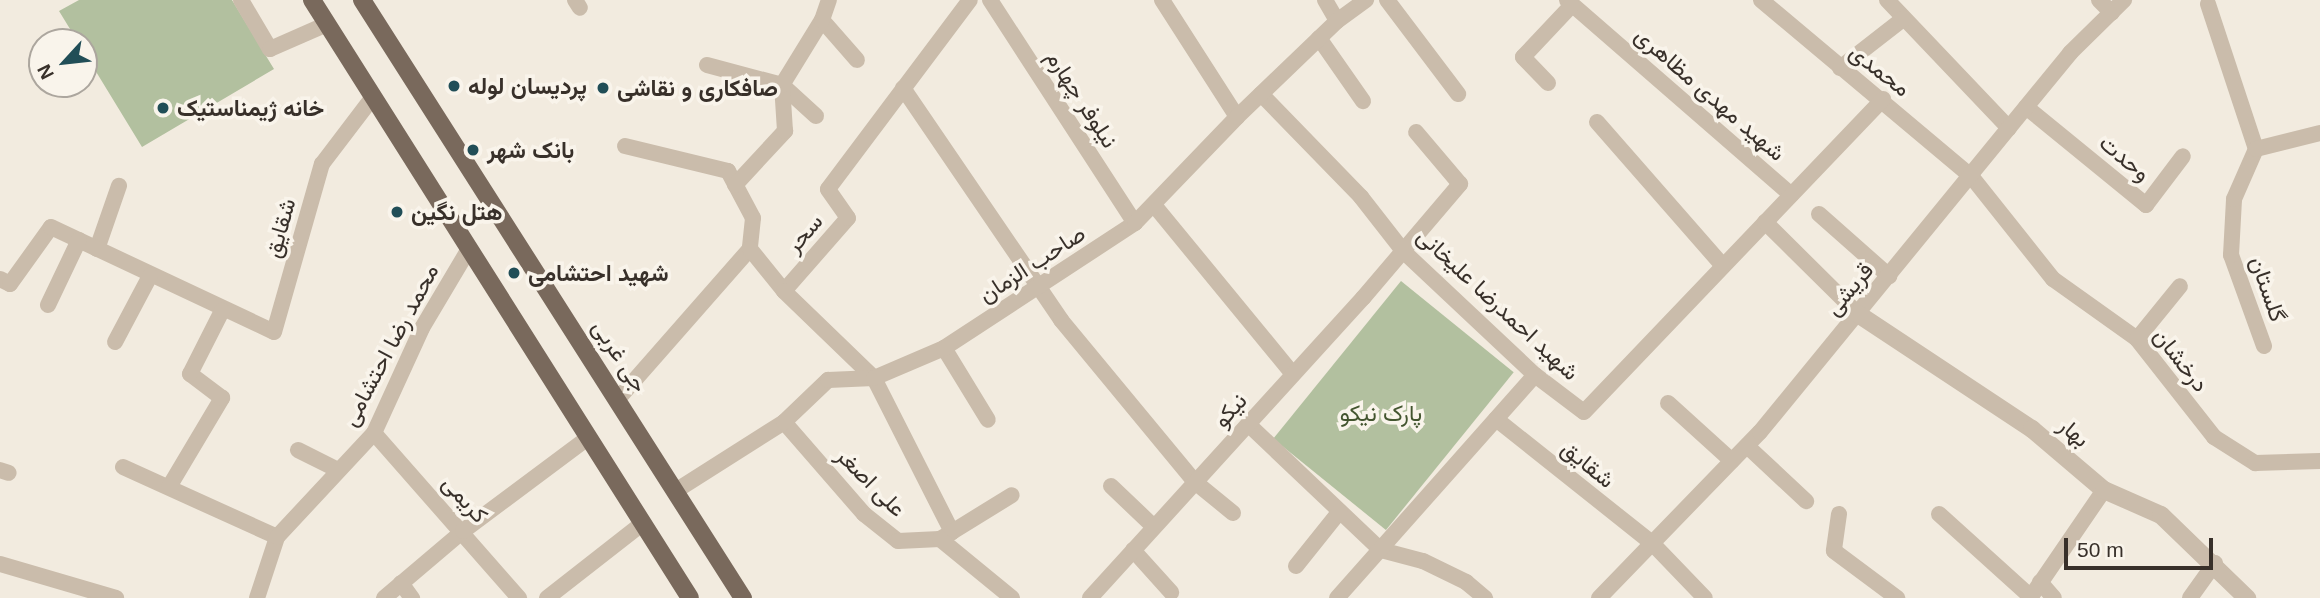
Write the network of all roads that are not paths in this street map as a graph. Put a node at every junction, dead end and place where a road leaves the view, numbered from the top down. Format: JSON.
{"nodes":[{"id":1,"x":241,"y":0,"type":"edge"},
{"id":2,"x":312,"y":0,"type":"edge"},
{"id":3,"x":362,"y":0,"type":"edge"},
{"id":4,"x":829,"y":0,"type":"edge"},
{"id":5,"x":970,"y":0,"type":"edge"},
{"id":6,"x":990,"y":0,"type":"edge"},
{"id":7,"x":1162,"y":0,"type":"edge"},
{"id":8,"x":1325,"y":0,"type":"edge"},
{"id":9,"x":1366,"y":0,"type":"edge"},
{"id":10,"x":1387,"y":0,"type":"edge"},
{"id":11,"x":1760,"y":0,"type":"edge"},
{"id":12,"x":1887,"y":0,"type":"edge"},
{"id":13,"x":2098,"y":0,"type":"edge"},
{"id":14,"x":2124,"y":0,"type":"edge"},
{"id":15,"x":1569,"y":2,"type":"edge"},
{"id":16,"x":2208,"y":4,"type":"dead end"},
{"id":17,"x":2112,"y":13,"type":"junction"},
{"id":18,"x":1903,"y":19,"type":"junction"},
{"id":19,"x":822,"y":20,"type":"junction"},
{"id":20,"x":1337,"y":21,"type":"junction"},
{"id":21,"x":327,"y":24,"type":"junction"},
{"id":22,"x":1319,"y":38,"type":"junction"},
{"id":23,"x":857,"y":60,"type":"dead end"},
{"id":24,"x":707,"y":65,"type":"dead end"},
{"id":25,"x":1840,"y":68,"type":"junction"},
{"id":26,"x":1548,"y":83,"type":"dead end"},
{"id":27,"x":782,"y":85,"type":"junction"},
{"id":28,"x":903,"y":88,"type":"junction"},
{"id":29,"x":1261,"y":94,"type":"junction"},
{"id":30,"x":1458,"y":94,"type":"dead end"},
{"id":31,"x":373,"y":97,"type":"junction"},
{"id":32,"x":1882,"y":99,"type":"junction"},
{"id":33,"x":1363,"y":101,"type":"dead end"},
{"id":34,"x":2026,"y":107,"type":"junction"},
{"id":35,"x":816,"y":116,"type":"dead end"},
{"id":36,"x":1237,"y":117,"type":"junction"},
{"id":37,"x":1597,"y":122,"type":"dead end"},
{"id":38,"x":2009,"y":128,"type":"junction"},
{"id":39,"x":1416,"y":132,"type":"dead end"},
{"id":40,"x":2320,"y":133,"type":"edge"},
{"id":41,"x":625,"y":146,"type":"dead end"},
{"id":42,"x":2256,"y":149,"type":"junction"},
{"id":43,"x":2183,"y":156,"type":"dead end"},
{"id":44,"x":1971,"y":176,"type":"junction"},
{"id":45,"x":735,"y":184,"type":"junction"},
{"id":46,"x":119,"y":186,"type":"dead end"},
{"id":47,"x":1791,"y":195,"type":"junction"},
{"id":48,"x":1154,"y":205,"type":"junction"},
{"id":49,"x":1819,"y":214,"type":"dead end"},
{"id":50,"x":1765,"y":222,"type":"junction"},
{"id":51,"x":1135,"y":223,"type":"junction"},
{"id":52,"x":79,"y":240,"type":"junction"},
{"id":53,"x":97,"y":249,"type":"junction"},
{"id":54,"x":469,"y":249,"type":"junction"},
{"id":55,"x":750,"y":249,"type":"junction"},
{"id":56,"x":1404,"y":252,"type":"junction"},
{"id":57,"x":1723,"y":266,"type":"junction"},
{"id":58,"x":150,"y":275,"type":"junction"},
{"id":59,"x":1889,"y":276,"type":"junction"},
{"id":60,"x":0,"y":279,"type":"edge"},
{"id":61,"x":2180,"y":286,"type":"dead end"},
{"id":62,"x":1038,"y":289,"type":"junction"},
{"id":63,"x":784,"y":291,"type":"junction"},
{"id":64,"x":48,"y":305,"type":"dead end"},
{"id":65,"x":222,"y":311,"type":"junction"},
{"id":66,"x":1858,"y":314,"type":"junction"},
{"id":67,"x":2137,"y":339,"type":"junction"},
{"id":68,"x":115,"y":342,"type":"dead end"},
{"id":69,"x":2264,"y":346,"type":"dead end"},
{"id":70,"x":944,"y":348,"type":"junction"},
{"id":71,"x":1293,"y":374,"type":"junction"},
{"id":72,"x":1535,"y":375,"type":"junction"},
{"id":73,"x":874,"y":378,"type":"junction"},
{"id":74,"x":618,"y":399,"type":"junction"},
{"id":75,"x":1668,"y":403,"type":"dead end"},
{"id":76,"x":1496,"y":419,"type":"junction"},
{"id":77,"x":988,"y":420,"type":"dead end"},
{"id":78,"x":784,"y":422,"type":"junction"},
{"id":79,"x":1248,"y":424,"type":"junction"},
{"id":80,"x":374,"y":433,"type":"junction"},
{"id":81,"x":589,"y":437,"type":"junction"},
{"id":82,"x":1747,"y":446,"type":"junction"},
{"id":83,"x":298,"y":450,"type":"dead end"},
{"id":84,"x":1732,"y":461,"type":"junction"},
{"id":85,"x":2320,"y":461,"type":"edge"},
{"id":86,"x":123,"y":467,"type":"dead end"},
{"id":87,"x":338,"y":470,"type":"junction"},
{"id":88,"x":1195,"y":482,"type":"junction"},
{"id":89,"x":1111,"y":486,"type":"dead end"},
{"id":90,"x":169,"y":487,"type":"junction"},
{"id":91,"x":677,"y":490,"type":"junction"},
{"id":92,"x":2104,"y":490,"type":"junction"},
{"id":93,"x":1012,"y":495,"type":"dead end"},
{"id":94,"x":1806,"y":501,"type":"dead end"},
{"id":95,"x":1340,"y":511,"type":"junction"},
{"id":96,"x":1233,"y":513,"type":"dead end"},
{"id":97,"x":1839,"y":513,"type":"dead end"},
{"id":98,"x":1939,"y":513,"type":"dead end"},
{"id":99,"x":643,"y":523,"type":"junction"},
{"id":100,"x":1154,"y":527,"type":"junction"},
{"id":101,"x":463,"y":531,"type":"junction"},
{"id":102,"x":946,"y":535,"type":"junction"},
{"id":103,"x":277,"y":537,"type":"junction"},
{"id":104,"x":1652,"y":543,"type":"junction"},
{"id":105,"x":1133,"y":550,"type":"junction"},
{"id":106,"x":1381,"y":550,"type":"junction"},
{"id":107,"x":2215,"y":563,"type":"junction"},
{"id":108,"x":0,"y":564,"type":"edge"},
{"id":109,"x":1297,"y":566,"type":"dead end"},
{"id":110,"x":2039,"y":582,"type":"junction"},
{"id":111,"x":401,"y":583,"type":"junction"},
{"id":112,"x":1171,"y":592,"type":"dead end"},
{"id":113,"x":2031,"y":597,"type":"edge"},
{"id":114,"x":116,"y":598,"type":"edge"},
{"id":115,"x":257,"y":598,"type":"edge"},
{"id":116,"x":384,"y":598,"type":"edge"},
{"id":117,"x":412,"y":598,"type":"edge"},
{"id":118,"x":519,"y":598,"type":"edge"},
{"id":119,"x":547,"y":598,"type":"edge"},
{"id":120,"x":690,"y":598,"type":"edge"},
{"id":121,"x":743,"y":598,"type":"edge"},
{"id":122,"x":1012,"y":598,"type":"edge"},
{"id":123,"x":1090,"y":598,"type":"edge"},
{"id":124,"x":1337,"y":598,"type":"edge"},
{"id":125,"x":1485,"y":598,"type":"edge"},
{"id":126,"x":1599,"y":598,"type":"edge"},
{"id":127,"x":1705,"y":598,"type":"edge"},
{"id":128,"x":1897,"y":598,"type":"edge"},
{"id":129,"x":2054,"y":598,"type":"edge"},
{"id":130,"x":2190,"y":598,"type":"edge"},
{"id":131,"x":2247,"y":598,"type":"edge"}],
"edges":[{"from":1,"to":21,"type":"street"},
{"from":2,"to":21,"type":"main road"},
{"from":3,"to":74,"type":"main road","name":"جی غربی"},
{"from":4,"to":19,"type":"street"},
{"from":5,"to":28,"type":"street","name":"سحر"},
{"from":6,"to":51,"type":"street","name":"نیلوفر چهارم"},
{"from":7,"to":36,"type":"street"},
{"from":8,"to":20,"type":"street"},
{"from":9,"to":20,"type":"street","name":"صاحب الزمان"},
{"from":10,"to":30,"type":"street"},
{"from":11,"to":25,"type":"street","name":"محمدی"},
{"from":12,"to":18,"type":"street"},
{"from":13,"to":17,"type":"street"},
{"from":14,"to":17,"type":"street","name":"قریشی"},
{"from":15,"to":26,"type":"street"},
{"from":15,"to":47,"type":"street","name":"شهید مهدی مظاهری"},
{"from":16,"to":42,"type":"street"},
{"from":17,"to":34,"type":"street","name":"قریشی"},
{"from":18,"to":25,"type":"street"},
{"from":18,"to":38,"type":"street"},
{"from":19,"to":23,"type":"street"},
{"from":19,"to":27,"type":"street"},
{"from":20,"to":22,"type":"street","name":"صاحب الزمان"},
{"from":21,"to":31,"type":"main road"},
{"from":22,"to":29,"type":"street","name":"صاحب الزمان"},
{"from":22,"to":33,"type":"street"},
{"from":24,"to":27,"type":"street"},
{"from":25,"to":32,"type":"street","name":"محمدی"},
{"from":27,"to":35,"type":"street"},
{"from":27,"to":45,"type":"street"},
{"from":28,"to":62,"type":"street"},
{"from":28,"to":63,"type":"street","name":"سحر"},
{"from":29,"to":36,"type":"street","name":"صاحب الزمان"},
{"from":29,"to":56,"type":"street","name":"شهید احمدرضا علیخانی"},
{"from":31,"to":54,"type":"main road"},
{"from":31,"to":65,"type":"street","name":"شقایق"},
{"from":32,"to":44,"type":"street","name":"محمدی"},
{"from":32,"to":47,"type":"street","name":"شهید احمدرضا علیخانی"},
{"from":34,"to":38,"type":"street","name":"قریشی"},
{"from":34,"to":43,"type":"street","name":"وحدت"},
{"from":36,"to":48,"type":"street","name":"صاحب الزمان"},
{"from":37,"to":57,"type":"street"},
{"from":38,"to":44,"type":"street","name":"قریشی"},
{"from":39,"to":56,"type":"street","name":"نیکو"},
{"from":40,"to":42,"type":"street"},
{"from":41,"to":45,"type":"street"},
{"from":42,"to":69,"type":"street","name":"گلستان"},
{"from":44,"to":59,"type":"street","name":"قریشی"},
{"from":44,"to":67,"type":"street","name":"درخشان"},
{"from":45,"to":55,"type":"street"},
{"from":46,"to":53,"type":"street"},
{"from":47,"to":50,"type":"street","name":"شهید احمدرضا علیخانی"},
{"from":48,"to":51,"type":"street","name":"صاحب الزمان"},
{"from":48,"to":71,"type":"street"},
{"from":49,"to":59,"type":"street"},
{"from":50,"to":57,"type":"street","name":"شهید احمدرضا علیخانی"},
{"from":50,"to":66,"type":"street"},
{"from":51,"to":62,"type":"street","name":"صاحب الزمان"},
{"from":52,"to":53,"type":"street","name":"شقایق"},
{"from":52,"to":60,"type":"street","name":"شقایق"},
{"from":52,"to":64,"type":"street"},
{"from":53,"to":58,"type":"street","name":"شقایق"},
{"from":54,"to":80,"type":"street","name":"محمد رضا احتشامی"},
{"from":54,"to":81,"type":"main road"},
{"from":55,"to":63,"type":"street","name":"سحر"},
{"from":55,"to":74,"type":"street","name":"سحر"},
{"from":56,"to":71,"type":"street","name":"نیکو"},
{"from":56,"to":72,"type":"street","name":"شهید احمدرضا علیخانی"},
{"from":57,"to":72,"type":"street","name":"شهید احمدرضا علیخانی"},
{"from":58,"to":65,"type":"street","name":"شقایق"},
{"from":58,"to":68,"type":"street"},
{"from":59,"to":66,"type":"street","name":"قریشی"},
{"from":61,"to":67,"type":"street"},
{"from":62,"to":70,"type":"street","name":"صاحب الزمان"},
{"from":62,"to":88,"type":"street"},
{"from":63,"to":73,"type":"street"},
{"from":65,"to":90,"type":"street"},
{"from":66,"to":82,"type":"street","name":"قریشی"},
{"from":66,"to":92,"type":"street","name":"بهار"},
{"from":67,"to":85,"type":"street","name":"درخشان"},
{"from":70,"to":73,"type":"street","name":"صاحب الزمان"},
{"from":70,"to":77,"type":"street"},
{"from":71,"to":79,"type":"street","name":"نیکو"},
{"from":72,"to":76,"type":"street"},
{"from":73,"to":78,"type":"street","name":"صاحب الزمان"},
{"from":73,"to":102,"type":"street"},
{"from":74,"to":91,"type":"main road","name":"جی غربی"},
{"from":75,"to":84,"type":"street"},
{"from":76,"to":104,"type":"street","name":"شقایق"},
{"from":76,"to":106,"type":"street"},
{"from":78,"to":91,"type":"street","name":"صاحب الزمان"},
{"from":78,"to":102,"type":"street","name":"علی اصغر"},
{"from":79,"to":88,"type":"street","name":"نیکو"},
{"from":79,"to":95,"type":"street"},
{"from":80,"to":87,"type":"street","name":"محمد رضا احتشامی"},
{"from":80,"to":101,"type":"street","name":"کریمی"},
{"from":81,"to":99,"type":"main road"},
{"from":81,"to":101,"type":"street"},
{"from":82,"to":84,"type":"street","name":"قریشی"},
{"from":82,"to":94,"type":"street"},
{"from":83,"to":87,"type":"street"},
{"from":84,"to":104,"type":"street","name":"قریشی"},
{"from":86,"to":90,"type":"street"},
{"from":87,"to":103,"type":"street","name":"محمد رضا احتشامی"},
{"from":88,"to":96,"type":"street"},
{"from":88,"to":100,"type":"street","name":"نیکو"},
{"from":89,"to":100,"type":"street"},
{"from":90,"to":103,"type":"street"},
{"from":91,"to":121,"type":"main road","name":"جی غربی"},
{"from":92,"to":107,"type":"street","name":"بهار"},
{"from":92,"to":110,"type":"street"},
{"from":93,"to":102,"type":"street"},
{"from":95,"to":106,"type":"street"},
{"from":95,"to":109,"type":"street"},
{"from":97,"to":128,"type":"street"},
{"from":98,"to":113,"type":"street"},
{"from":99,"to":119,"type":"street"},
{"from":99,"to":120,"type":"main road"},
{"from":100,"to":105,"type":"street","name":"نیکو"},
{"from":101,"to":111,"type":"street"},
{"from":101,"to":118,"type":"street","name":"کریمی"},
{"from":102,"to":122,"type":"street"},
{"from":103,"to":115,"type":"street","name":"محمد رضا احتشامی"},
{"from":104,"to":126,"type":"street","name":"قریشی"},
{"from":104,"to":127,"type":"street","name":"شقایق"},
{"from":105,"to":112,"type":"street"},
{"from":105,"to":123,"type":"street","name":"نیکو"},
{"from":106,"to":124,"type":"street"},
{"from":106,"to":125,"type":"street"},
{"from":107,"to":130,"type":"street"},
{"from":107,"to":131,"type":"street","name":"بهار"},
{"from":108,"to":114,"type":"street"},
{"from":110,"to":113,"type":"street"},
{"from":110,"to":129,"type":"street"},
{"from":111,"to":116,"type":"street"},
{"from":111,"to":117,"type":"street"}]}
